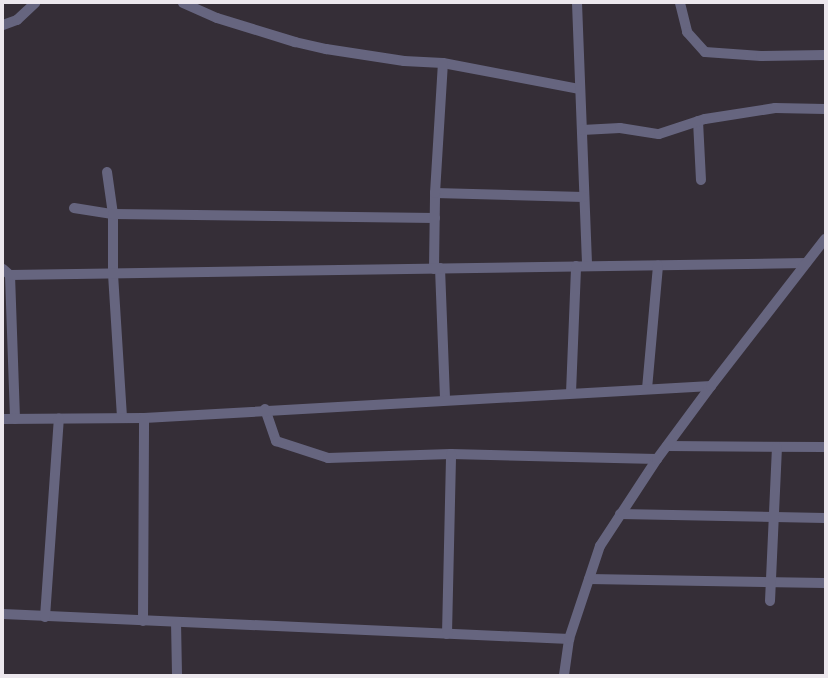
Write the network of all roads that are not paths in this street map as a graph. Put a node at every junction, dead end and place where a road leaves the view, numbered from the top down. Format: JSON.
{"nodes":[{"id":1,"x":35,"y":3,"type":"edge"},
{"id":2,"x":183,"y":3,"type":"edge"},
{"id":3,"x":577,"y":3,"type":"edge"},
{"id":4,"x":680,"y":3,"type":"edge"},
{"id":5,"x":3,"y":25,"type":"edge"},
{"id":6,"x":825,"y":55,"type":"edge"},
{"id":7,"x":443,"y":63,"type":"junction"},
{"id":8,"x":580,"y":90,"type":"junction"},
{"id":9,"x":825,"y":109,"type":"edge"},
{"id":10,"x":698,"y":121,"type":"junction"},
{"id":11,"x":582,"y":130,"type":"junction"},
{"id":12,"x":107,"y":172,"type":"dead end"},
{"id":13,"x":701,"y":180,"type":"dead end"},
{"id":14,"x":435,"y":193,"type":"junction"},
{"id":15,"x":584,"y":197,"type":"junction"},
{"id":16,"x":74,"y":208,"type":"dead end"},
{"id":17,"x":113,"y":214,"type":"junction"},
{"id":18,"x":435,"y":218,"type":"junction"},
{"id":19,"x":825,"y":239,"type":"edge"},
{"id":20,"x":806,"y":263,"type":"junction"},
{"id":21,"x":658,"y":265,"type":"junction"},
{"id":22,"x":582,"y":266,"type":"junction"},
{"id":23,"x":437,"y":268,"type":"junction"},
{"id":24,"x":6,"y":272,"type":"edge"},
{"id":25,"x":113,"y":274,"type":"junction"},
{"id":26,"x":7,"y":289,"type":"edge"},
{"id":27,"x":711,"y":386,"type":"junction"},
{"id":28,"x":647,"y":389,"type":"junction"},
{"id":29,"x":571,"y":393,"type":"junction"},
{"id":30,"x":445,"y":400,"type":"junction"},
{"id":31,"x":265,"y":409,"type":"junction"},
{"id":32,"x":15,"y":418,"type":"junction"},
{"id":33,"x":59,"y":418,"type":"junction"},
{"id":34,"x":122,"y":418,"type":"junction"},
{"id":35,"x":144,"y":418,"type":"junction"},
{"id":36,"x":3,"y":419,"type":"edge"},
{"id":37,"x":667,"y":446,"type":"junction"},
{"id":38,"x":777,"y":447,"type":"junction"},
{"id":39,"x":825,"y":447,"type":"edge"},
{"id":40,"x":451,"y":454,"type":"junction"},
{"id":41,"x":657,"y":459,"type":"junction"},
{"id":42,"x":620,"y":514,"type":"junction"},
{"id":43,"x":774,"y":517,"type":"junction"},
{"id":44,"x":825,"y":518,"type":"edge"},
{"id":45,"x":589,"y":579,"type":"junction"},
{"id":46,"x":771,"y":582,"type":"junction"},
{"id":47,"x":825,"y":583,"type":"edge"},
{"id":48,"x":770,"y":601,"type":"dead end"},
{"id":49,"x":3,"y":614,"type":"edge"},
{"id":50,"x":46,"y":617,"type":"junction"},
{"id":51,"x":143,"y":621,"type":"junction"},
{"id":52,"x":176,"y":622,"type":"junction"},
{"id":53,"x":447,"y":634,"type":"junction"},
{"id":54,"x":569,"y":639,"type":"junction"},
{"id":55,"x":177,"y":675,"type":"edge"},
{"id":56,"x":564,"y":675,"type":"edge"}],
"edges":[{"from":1,"to":5,"type":"street"},
{"from":2,"to":7,"type":"street"},
{"from":3,"to":8,"type":"street"},
{"from":4,"to":6,"type":"street"},
{"from":7,"to":8,"type":"street"},
{"from":7,"to":14,"type":"street"},
{"from":8,"to":11,"type":"street"},
{"from":9,"to":10,"type":"street"},
{"from":10,"to":11,"type":"street"},
{"from":10,"to":13,"type":"street"},
{"from":11,"to":15,"type":"street"},
{"from":12,"to":17,"type":"street"},
{"from":14,"to":15,"type":"street"},
{"from":14,"to":18,"type":"street"},
{"from":15,"to":22,"type":"street"},
{"from":16,"to":17,"type":"street"},
{"from":17,"to":18,"type":"street"},
{"from":17,"to":25,"type":"street"},
{"from":18,"to":23,"type":"street"},
{"from":19,"to":20,"type":"street"},
{"from":20,"to":21,"type":"street"},
{"from":20,"to":27,"type":"street"},
{"from":21,"to":22,"type":"street"},
{"from":21,"to":28,"type":"street"},
{"from":22,"to":23,"type":"street"},
{"from":22,"to":29,"type":"street"},
{"from":23,"to":25,"type":"street"},
{"from":23,"to":30,"type":"street"},
{"from":24,"to":25,"type":"street"},
{"from":24,"to":26,"type":"street"},
{"from":25,"to":34,"type":"street"},
{"from":26,"to":32,"type":"street"},
{"from":27,"to":28,"type":"street"},
{"from":27,"to":37,"type":"street"},
{"from":28,"to":29,"type":"street"},
{"from":29,"to":30,"type":"street"},
{"from":30,"to":31,"type":"street"},
{"from":31,"to":35,"type":"street"},
{"from":31,"to":40,"type":"street"},
{"from":32,"to":33,"type":"street"},
{"from":32,"to":36,"type":"street"},
{"from":33,"to":34,"type":"street"},
{"from":33,"to":50,"type":"street"},
{"from":34,"to":35,"type":"street"},
{"from":35,"to":51,"type":"street"},
{"from":37,"to":38,"type":"street"},
{"from":37,"to":41,"type":"street"},
{"from":38,"to":39,"type":"street"},
{"from":38,"to":43,"type":"street"},
{"from":40,"to":41,"type":"street"},
{"from":40,"to":53,"type":"street"},
{"from":41,"to":42,"type":"street"},
{"from":42,"to":43,"type":"street"},
{"from":42,"to":45,"type":"street"},
{"from":43,"to":44,"type":"street"},
{"from":43,"to":46,"type":"street"},
{"from":45,"to":46,"type":"street"},
{"from":45,"to":54,"type":"street"},
{"from":46,"to":47,"type":"street"},
{"from":46,"to":48,"type":"street"},
{"from":49,"to":50,"type":"street"},
{"from":50,"to":51,"type":"street"},
{"from":51,"to":52,"type":"street"},
{"from":52,"to":53,"type":"street"},
{"from":52,"to":55,"type":"street"},
{"from":53,"to":54,"type":"street"},
{"from":54,"to":56,"type":"street"}]}
